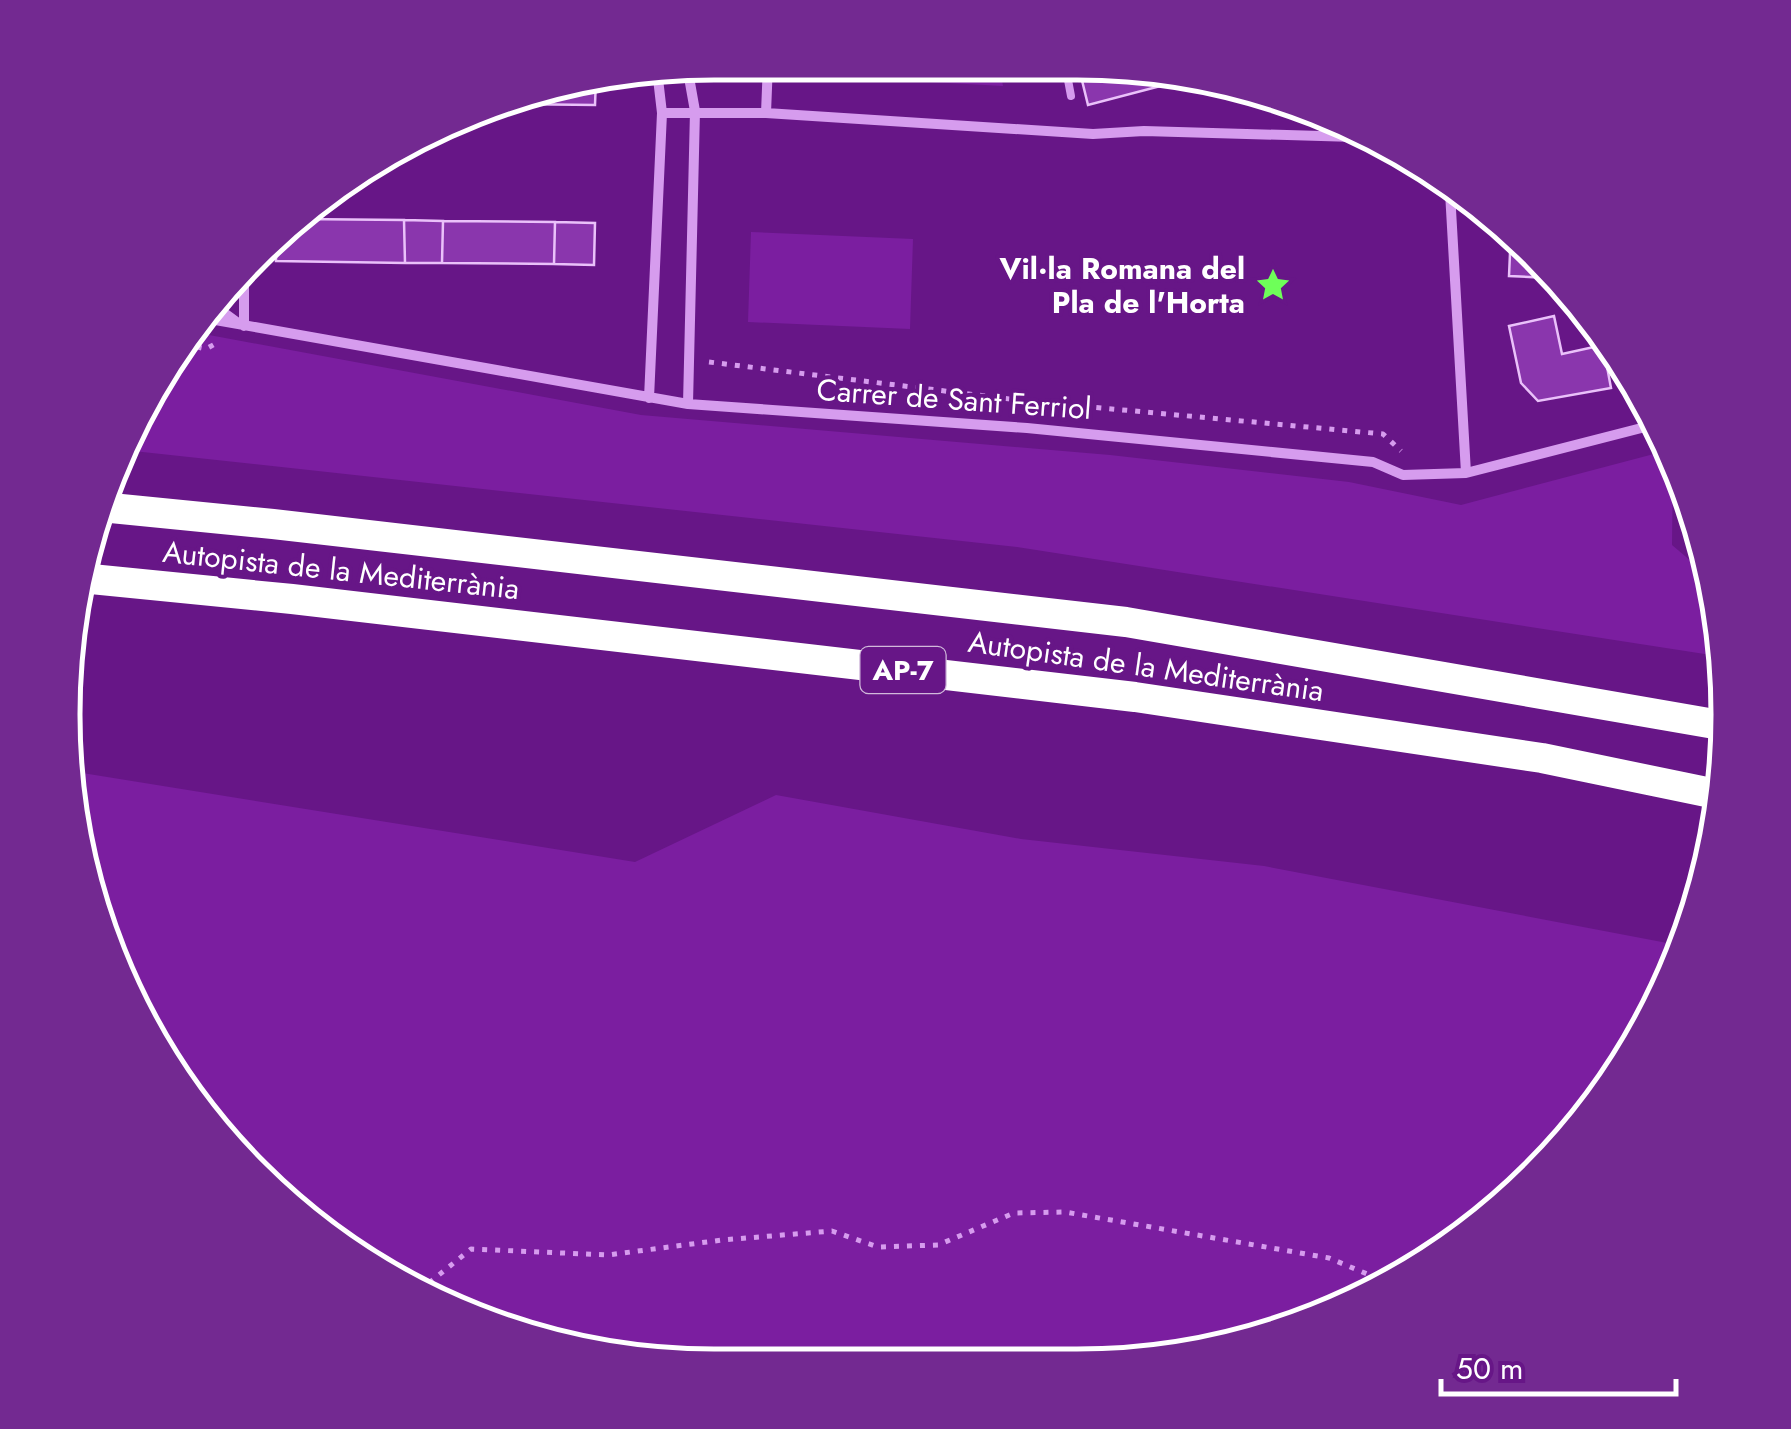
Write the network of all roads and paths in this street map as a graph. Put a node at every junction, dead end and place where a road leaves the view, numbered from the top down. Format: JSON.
{"nodes":[{"id":1,"x":767,"y":80,"type":"edge"},
{"id":2,"x":1068,"y":80,"type":"edge"},
{"id":3,"x":689,"y":81,"type":"edge"},
{"id":4,"x":658,"y":82,"type":"edge"},
{"id":5,"x":1071,"y":96,"type":"dead end"},
{"id":6,"x":694,"y":111,"type":"junction"},
{"id":7,"x":662,"y":113,"type":"junction"},
{"id":8,"x":766,"y":113,"type":"junction"},
{"id":9,"x":1338,"y":137,"type":"edge"},
{"id":10,"x":1451,"y":202,"type":"edge"},
{"id":11,"x":244,"y":289,"type":"edge"},
{"id":12,"x":224,"y":312,"type":"edge"},
{"id":13,"x":217,"y":321,"type":"edge"},
{"id":14,"x":244,"y":326,"type":"junction"},
{"id":15,"x":691,"y":326,"type":"junction"},
{"id":16,"x":649,"y":398,"type":"junction"},
{"id":17,"x":688,"y":404,"type":"junction"},
{"id":18,"x":1643,"y":428,"type":"edge"},
{"id":19,"x":1424,"y":474,"type":"junction"},
{"id":20,"x":1466,"y":474,"type":"junction"},
{"id":21,"x":115,"y":508,"type":"edge"},
{"id":22,"x":95,"y":579,"type":"edge"},
{"id":23,"x":1711,"y":723,"type":"edge"},
{"id":24,"x":1706,"y":792,"type":"edge"},
{"id":25,"x":1372,"y":1276,"type":"edge"},
{"id":26,"x":430,"y":1282,"type":"edge"}],
"edges":[{"from":1,"to":8,"type":"street"},
{"from":2,"to":5,"type":"lane"},
{"from":3,"to":6,"type":"street"},
{"from":4,"to":7,"type":"street"},
{"from":6,"to":7,"type":"street"},
{"from":6,"to":8,"type":"street"},
{"from":6,"to":15,"type":"street"},
{"from":7,"to":16,"type":"street"},
{"from":8,"to":9,"type":"street"},
{"from":10,"to":20,"type":"street"},
{"from":11,"to":14,"type":"street"},
{"from":12,"to":14,"type":"street","name":"Carrer de Sant Ferriol"},
{"from":13,"to":14,"type":"street","name":"Carrer de Sant Ferriol"},
{"from":14,"to":16,"type":"street","name":"Carrer de Sant Ferriol"},
{"from":15,"to":17,"type":"street"},
{"from":15,"to":19,"type":"path"},
{"from":16,"to":17,"type":"street","name":"Carrer de Sant Ferriol"},
{"from":17,"to":19,"type":"street","name":"Carrer de Sant Ferriol"},
{"from":18,"to":20,"type":"street","name":"Carrer de Sant Ferriol"},
{"from":19,"to":20,"type":"street","name":"Carrer de Sant Ferriol"},
{"from":21,"to":23,"type":"highway","name":"Autopista de la Mediterrània"},
{"from":22,"to":24,"type":"highway","name":"Autopista de la Mediterrània","number":"AP-7"},
{"from":25,"to":26,"type":"path"}]}
